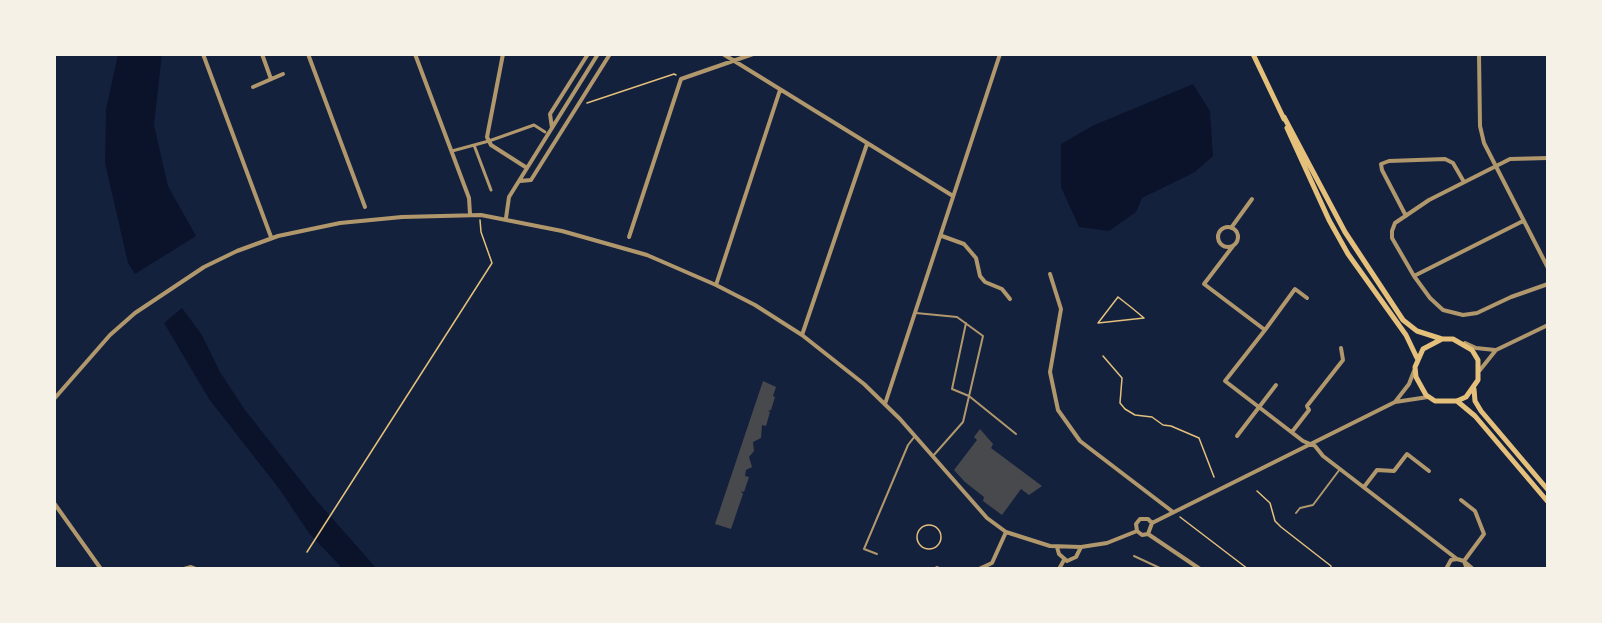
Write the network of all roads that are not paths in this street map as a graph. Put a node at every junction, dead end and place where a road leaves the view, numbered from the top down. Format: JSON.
{"nodes":[{"id":1,"x":203,"y":54,"type":"edge"},
{"id":2,"x":262,"y":54,"type":"edge"},
{"id":3,"x":308,"y":54,"type":"edge"},
{"id":4,"x":415,"y":54,"type":"edge"},
{"id":5,"x":503,"y":54,"type":"edge"},
{"id":6,"x":588,"y":54,"type":"edge"},
{"id":7,"x":598,"y":54,"type":"edge"},
{"id":8,"x":610,"y":54,"type":"edge"},
{"id":9,"x":723,"y":54,"type":"edge"},
{"id":10,"x":753,"y":54,"type":"edge"},
{"id":11,"x":1000,"y":54,"type":"edge"},
{"id":12,"x":1253,"y":54,"type":"edge"},
{"id":13,"x":1302,"y":54,"type":"edge"},
{"id":14,"x":1316,"y":54,"type":"edge"},
{"id":15,"x":1479,"y":54,"type":"edge"},
{"id":16,"x":734,"y":61,"type":"junction"},
{"id":17,"x":283,"y":74,"type":"dead end"},
{"id":18,"x":271,"y":79,"type":"junction"},
{"id":19,"x":253,"y":87,"type":"dead end"},
{"id":20,"x":780,"y":90,"type":"junction"},
{"id":21,"x":559,"y":117,"type":"junction"},
{"id":22,"x":1284,"y":117,"type":"junction"},
{"id":23,"x":570,"y":118,"type":"junction"},
{"id":24,"x":552,"y":128,"type":"junction"},
{"id":25,"x":545,"y":132,"type":"dead end"},
{"id":26,"x":489,"y":141,"type":"junction"},
{"id":27,"x":474,"y":144,"type":"junction"},
{"id":28,"x":867,"y":144,"type":"junction"},
{"id":29,"x":452,"y":151,"type":"junction"},
{"id":30,"x":1548,"y":158,"type":"edge"},
{"id":31,"x":1495,"y":166,"type":"junction"},
{"id":32,"x":527,"y":168,"type":"junction"},
{"id":33,"x":519,"y":181,"type":"junction"},
{"id":34,"x":1464,"y":182,"type":"junction"},
{"id":35,"x":491,"y":190,"type":"dead end"},
{"id":36,"x":953,"y":196,"type":"junction"},
{"id":37,"x":1252,"y":199,"type":"dead end"},
{"id":38,"x":365,"y":207,"type":"dead end"},
{"id":39,"x":470,"y":214,"type":"junction"},
{"id":40,"x":1406,"y":216,"type":"junction"},
{"id":41,"x":506,"y":218,"type":"junction"},
{"id":42,"x":1523,"y":221,"type":"junction"},
{"id":43,"x":1232,"y":228,"type":"junction"},
{"id":44,"x":942,"y":236,"type":"junction"},
{"id":45,"x":271,"y":237,"type":"junction"},
{"id":46,"x":628,"y":237,"type":"dead end"},
{"id":47,"x":1233,"y":246,"type":"junction"},
{"id":48,"x":1548,"y":268,"type":"edge"},
{"id":49,"x":1050,"y":274,"type":"dead end"},
{"id":50,"x":1414,"y":276,"type":"junction"},
{"id":51,"x":1548,"y":284,"type":"edge"},
{"id":52,"x":716,"y":285,"type":"junction"},
{"id":53,"x":1307,"y":298,"type":"dead end"},
{"id":54,"x":1010,"y":299,"type":"dead end"},
{"id":55,"x":916,"y":313,"type":"junction"},
{"id":56,"x":966,"y":323,"type":"junction"},
{"id":57,"x":1548,"y":325,"type":"edge"},
{"id":58,"x":1265,"y":330,"type":"junction"},
{"id":59,"x":802,"y":335,"type":"junction"},
{"id":60,"x":1442,"y":339,"type":"junction"},
{"id":61,"x":1464,"y":343,"type":"junction"},
{"id":62,"x":1341,"y":348,"type":"dead end"},
{"id":63,"x":1496,"y":350,"type":"junction"},
{"id":64,"x":1418,"y":358,"type":"junction"},
{"id":65,"x":1415,"y":368,"type":"junction"},
{"id":66,"x":1480,"y":370,"type":"junction"},
{"id":67,"x":1276,"y":385,"type":"dead end"},
{"id":68,"x":1474,"y":389,"type":"junction"},
{"id":69,"x":969,"y":396,"type":"junction"},
{"id":70,"x":1430,"y":397,"type":"junction"},
{"id":71,"x":54,"y":399,"type":"edge"},
{"id":72,"x":1457,"y":401,"type":"junction"},
{"id":73,"x":1395,"y":402,"type":"junction"},
{"id":74,"x":885,"y":404,"type":"junction"},
{"id":75,"x":1259,"y":407,"type":"junction"},
{"id":76,"x":1292,"y":432,"type":"junction"},
{"id":77,"x":1016,"y":434,"type":"dead end"},
{"id":78,"x":915,"y":435,"type":"junction"},
{"id":79,"x":1237,"y":436,"type":"dead end"},
{"id":80,"x":1311,"y":444,"type":"junction"},
{"id":81,"x":933,"y":456,"type":"junction"},
{"id":82,"x":1340,"y":469,"type":"junction"},
{"id":83,"x":1429,"y":471,"type":"dead end"},
{"id":84,"x":1364,"y":487,"type":"junction"},
{"id":85,"x":1548,"y":490,"type":"edge"},
{"id":86,"x":1461,"y":500,"type":"dead end"},
{"id":87,"x":1548,"y":502,"type":"edge"},
{"id":88,"x":54,"y":503,"type":"edge"},
{"id":89,"x":1173,"y":512,"type":"junction"},
{"id":90,"x":1296,"y":513,"type":"dead end"},
{"id":91,"x":1152,"y":523,"type":"junction"},
{"id":92,"x":1137,"y":531,"type":"junction"},
{"id":93,"x":1006,"y":532,"type":"junction"},
{"id":94,"x":1148,"y":534,"type":"junction"},
{"id":95,"x":1058,"y":547,"type":"junction"},
{"id":96,"x":1081,"y":547,"type":"junction"},
{"id":97,"x":877,"y":554,"type":"dead end"},
{"id":98,"x":1134,"y":556,"type":"dead end"},
{"id":99,"x":1457,"y":559,"type":"junction"},
{"id":100,"x":1064,"y":560,"type":"junction"},
{"id":101,"x":1465,"y":562,"type":"junction"},
{"id":102,"x":101,"y":569,"type":"edge"},
{"id":103,"x":184,"y":569,"type":"edge"},
{"id":104,"x":196,"y":569,"type":"edge"},
{"id":105,"x":979,"y":569,"type":"edge"},
{"id":106,"x":1059,"y":569,"type":"edge"},
{"id":107,"x":1162,"y":569,"type":"edge"},
{"id":108,"x":1200,"y":569,"type":"edge"},
{"id":109,"x":1446,"y":569,"type":"edge"},
{"id":110,"x":1467,"y":569,"type":"edge"},
{"id":111,"x":1473,"y":569,"type":"edge"}],
"edges":[{"from":1,"to":45,"type":"street"},
{"from":2,"to":18,"type":"street"},
{"from":3,"to":38,"type":"street"},
{"from":4,"to":29,"type":"street"},
{"from":5,"to":26,"type":"street"},
{"from":6,"to":24,"type":"street"},
{"from":7,"to":21,"type":"street"},
{"from":8,"to":23,"type":"street"},
{"from":9,"to":16,"type":"street"},
{"from":10,"to":16,"type":"street"},
{"from":11,"to":36,"type":"street"},
{"from":12,"to":22,"type":"main road"},
{"from":13,"to":14,"type":"street"},
{"from":15,"to":31,"type":"street"},
{"from":16,"to":20,"type":"street"},
{"from":16,"to":46,"type":"street"},
{"from":17,"to":18,"type":"street"},
{"from":18,"to":19,"type":"street"},
{"from":20,"to":28,"type":"street"},
{"from":20,"to":52,"type":"street"},
{"from":21,"to":23,"type":"street"},
{"from":21,"to":24,"type":"street"},
{"from":22,"to":60,"type":"main road"},
{"from":22,"to":64,"type":"main road"},
{"from":23,"to":33,"type":"street"},
{"from":24,"to":32,"type":"street"},
{"from":25,"to":26,"type":"street"},
{"from":26,"to":27,"type":"street"},
{"from":26,"to":32,"type":"street"},
{"from":27,"to":29,"type":"street"},
{"from":27,"to":35,"type":"street"},
{"from":28,"to":36,"type":"street"},
{"from":28,"to":59,"type":"street"},
{"from":29,"to":39,"type":"street"},
{"from":30,"to":31,"type":"street"},
{"from":31,"to":34,"type":"street"},
{"from":31,"to":42,"type":"street"},
{"from":32,"to":33,"type":"street"},
{"from":33,"to":41,"type":"street"},
{"from":34,"to":40,"type":"street"},
{"from":34,"to":40,"type":"street"},
{"from":36,"to":44,"type":"street"},
{"from":37,"to":43,"type":"street"},
{"from":39,"to":41,"type":"street"},
{"from":39,"to":45,"type":"street"},
{"from":40,"to":50,"type":"street"},
{"from":41,"to":52,"type":"street"},
{"from":42,"to":48,"type":"street"},
{"from":42,"to":50,"type":"street"},
{"from":43,"to":47,"type":"street"},
{"from":43,"to":47,"type":"street"},
{"from":44,"to":54,"type":"street"},
{"from":44,"to":55,"type":"street"},
{"from":45,"to":71,"type":"street"},
{"from":47,"to":58,"type":"street"},
{"from":49,"to":89,"type":"street"},
{"from":50,"to":51,"type":"street"},
{"from":52,"to":59,"type":"street"},
{"from":53,"to":58,"type":"street"},
{"from":55,"to":56,"type":"lane"},
{"from":55,"to":74,"type":"street"},
{"from":56,"to":69,"type":"lane"},
{"from":56,"to":69,"type":"lane"},
{"from":57,"to":63,"type":"street"},
{"from":58,"to":75,"type":"street"},
{"from":59,"to":74,"type":"street"},
{"from":60,"to":61,"type":"main road"},
{"from":60,"to":64,"type":"main road"},
{"from":61,"to":63,"type":"street"},
{"from":61,"to":66,"type":"main road"},
{"from":62,"to":76,"type":"street"},
{"from":63,"to":66,"type":"street"},
{"from":64,"to":65,"type":"main road"},
{"from":65,"to":70,"type":"main road"},
{"from":65,"to":73,"type":"street"},
{"from":66,"to":68,"type":"main road"},
{"from":67,"to":75,"type":"street"},
{"from":68,"to":72,"type":"main road"},
{"from":68,"to":85,"type":"main road"},
{"from":69,"to":77,"type":"lane"},
{"from":69,"to":81,"type":"lane"},
{"from":70,"to":72,"type":"main road"},
{"from":70,"to":73,"type":"street"},
{"from":72,"to":87,"type":"main road"},
{"from":73,"to":80,"type":"street"},
{"from":74,"to":78,"type":"street"},
{"from":75,"to":76,"type":"street"},
{"from":75,"to":79,"type":"street"},
{"from":76,"to":80,"type":"street"},
{"from":78,"to":81,"type":"street"},
{"from":78,"to":97,"type":"lane"},
{"from":80,"to":82,"type":"street"},
{"from":80,"to":89,"type":"street"},
{"from":81,"to":93,"type":"street"},
{"from":82,"to":84,"type":"street"},
{"from":82,"to":90,"type":"lane"},
{"from":83,"to":84,"type":"street"},
{"from":84,"to":99,"type":"street"},
{"from":86,"to":101,"type":"street"},
{"from":88,"to":102,"type":"street"},
{"from":89,"to":91,"type":"street"},
{"from":91,"to":92,"type":"street"},
{"from":91,"to":94,"type":"street"},
{"from":92,"to":94,"type":"street"},
{"from":92,"to":96,"type":"street"},
{"from":93,"to":95,"type":"street"},
{"from":93,"to":105,"type":"street"},
{"from":94,"to":108,"type":"street"},
{"from":95,"to":96,"type":"street"},
{"from":95,"to":100,"type":"street"},
{"from":96,"to":100,"type":"street"},
{"from":98,"to":107,"type":"lane"},
{"from":99,"to":101,"type":"street"},
{"from":99,"to":109,"type":"street"},
{"from":100,"to":106,"type":"street"},
{"from":101,"to":110,"type":"street"},
{"from":101,"to":111,"type":"street"},
{"from":103,"to":104,"type":"street"}]}
